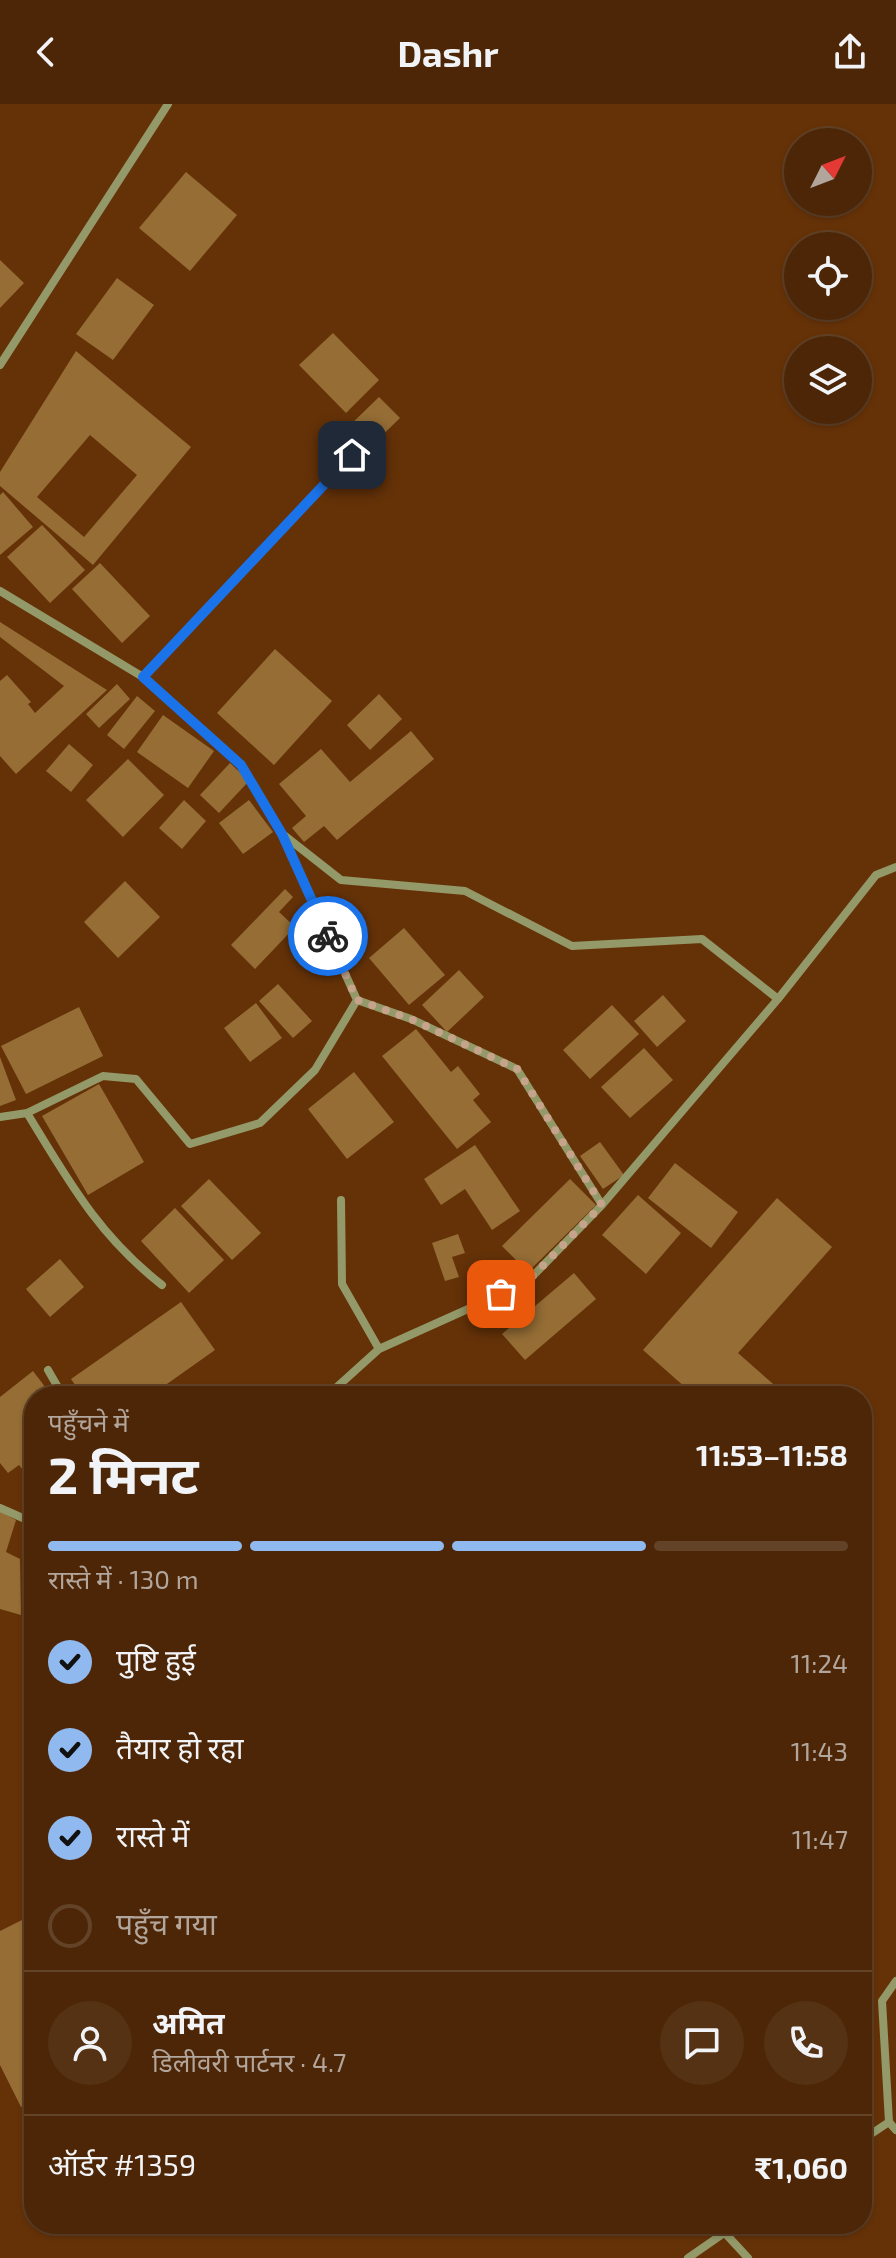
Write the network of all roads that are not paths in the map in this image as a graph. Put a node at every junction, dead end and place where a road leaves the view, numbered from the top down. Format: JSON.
{"nodes":[{"id":1,"x":168,"y":104,"type":"edge"},
{"id":2,"x":0,"y":365,"type":"edge"},
{"id":3,"x":352,"y":455,"type":"dead end"},
{"id":4,"x":0,"y":591,"type":"edge"},
{"id":5,"x":143,"y":677,"type":"junction"},
{"id":6,"x":282,"y":834,"type":"junction"},
{"id":7,"x":896,"y":867,"type":"edge"},
{"id":8,"x":778,"y":999,"type":"junction"},
{"id":9,"x":357,"y":1000,"type":"junction"},
{"id":10,"x":27,"y":1113,"type":"junction"},
{"id":11,"x":0,"y":1117,"type":"edge"},
{"id":12,"x":341,"y":1200,"type":"dead end"},
{"id":13,"x":602,"y":1205,"type":"junction"},
{"id":14,"x":162,"y":1285,"type":"dead end"},
{"id":15,"x":379,"y":1349,"type":"junction"},
{"id":16,"x":48,"y":1370,"type":"dead end"},
{"id":17,"x":57,"y":1386,"type":"edge"},
{"id":18,"x":338,"y":1386,"type":"edge"},
{"id":19,"x":0,"y":1508,"type":"edge"},
{"id":20,"x":24,"y":1519,"type":"edge"},
{"id":21,"x":896,"y":1981,"type":"edge"},
{"id":22,"x":889,"y":2122,"type":"junction"},
{"id":23,"x":896,"y":2130,"type":"edge"},
{"id":24,"x":872,"y":2133,"type":"edge"},
{"id":25,"x":721,"y":2234,"type":"edge"},
{"id":26,"x":726,"y":2234,"type":"edge"},
{"id":27,"x":688,"y":2258,"type":"edge"},
{"id":28,"x":748,"y":2258,"type":"edge"}],
"edges":[{"from":1,"to":2,"type":"street"},
{"from":3,"to":5,"type":"street"},
{"from":4,"to":5,"type":"street"},
{"from":5,"to":6,"type":"street"},
{"from":6,"to":8,"type":"street"},
{"from":6,"to":9,"type":"street"},
{"from":7,"to":8,"type":"street"},
{"from":8,"to":13,"type":"street"},
{"from":9,"to":10,"type":"street"},
{"from":9,"to":13,"type":"street"},
{"from":10,"to":11,"type":"street"},
{"from":10,"to":14,"type":"street"},
{"from":12,"to":15,"type":"street"},
{"from":13,"to":15,"type":"street"},
{"from":15,"to":18,"type":"street"},
{"from":16,"to":17,"type":"street"},
{"from":19,"to":20,"type":"street"},
{"from":21,"to":22,"type":"street"},
{"from":22,"to":23,"type":"street"},
{"from":22,"to":24,"type":"street"},
{"from":25,"to":27,"type":"street"},
{"from":26,"to":28,"type":"street"}]}
